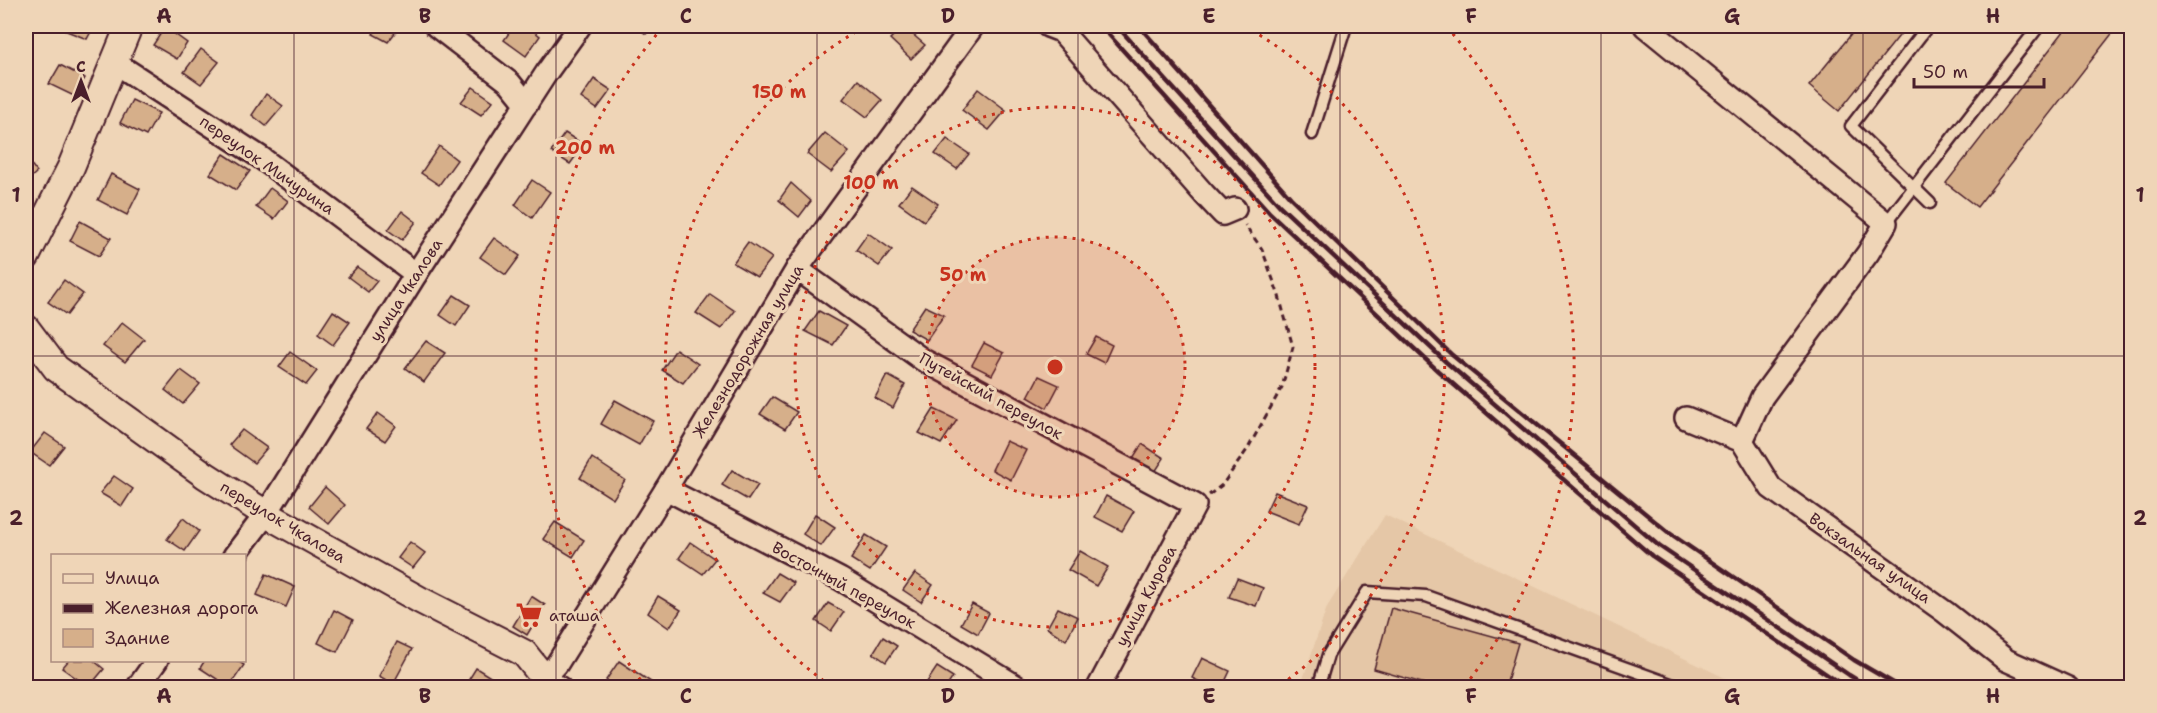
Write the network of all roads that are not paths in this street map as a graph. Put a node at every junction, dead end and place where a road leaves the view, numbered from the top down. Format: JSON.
{"nodes":[{"id":1,"x":129,"y":26,"type":"edge"},
{"id":2,"x":436,"y":26,"type":"edge"},
{"id":3,"x":580,"y":26,"type":"edge"},
{"id":4,"x":973,"y":26,"type":"edge"},
{"id":5,"x":1048,"y":26,"type":"edge"},
{"id":6,"x":1346,"y":26,"type":"edge"},
{"id":7,"x":1928,"y":26,"type":"edge"},
{"id":8,"x":2039,"y":26,"type":"edge"},
{"id":9,"x":1649,"y":27,"type":"edge"},
{"id":10,"x":114,"y":62,"type":"junction"},
{"id":11,"x":526,"y":104,"type":"junction"},
{"id":12,"x":1312,"y":134,"type":"dead end"},
{"id":13,"x":1913,"y":186,"type":"junction"},
{"id":14,"x":1930,"y":202,"type":"dead end"},
{"id":15,"x":1234,"y":209,"type":"road end"},
{"id":16,"x":1886,"y":223,"type":"junction"},
{"id":17,"x":26,"y":257,"type":"edge"},
{"id":18,"x":797,"y":269,"type":"junction"},
{"id":19,"x":416,"y":274,"type":"junction"},
{"id":20,"x":26,"y":328,"type":"edge"},
{"id":21,"x":1686,"y":418,"type":"dead end"},
{"id":22,"x":1742,"y":441,"type":"junction"},
{"id":23,"x":666,"y":489,"type":"junction"},
{"id":24,"x":1195,"y":505,"type":"joint"},
{"id":25,"x":266,"y":514,"type":"junction"},
{"id":26,"x":235,"y":554,"type":"edge"},
{"id":27,"x":156,"y":662,"type":"edge"},
{"id":28,"x":548,"y":684,"type":"edge"},
{"id":29,"x":137,"y":687,"type":"edge"},
{"id":30,"x":1019,"y":687,"type":"edge"},
{"id":31,"x":1098,"y":687,"type":"edge"},
{"id":32,"x":1317,"y":687,"type":"edge"},
{"id":33,"x":1682,"y":687,"type":"edge"},
{"id":34,"x":2068,"y":687,"type":"edge"}],
"edges":[{"from":1,"to":10,"type":"street"},
{"from":2,"to":11,"type":"street"},
{"from":3,"to":11,"type":"street","name":"улица Чкалова"},
{"from":4,"to":18,"type":"street","name":"Железнодорожная улица"},
{"from":5,"to":15,"type":"street"},
{"from":6,"to":12,"type":"lane"},
{"from":7,"to":13,"type":"lane"},
{"from":8,"to":13,"type":"lane"},
{"from":9,"to":16,"type":"street"},
{"from":10,"to":17,"type":"street"},
{"from":10,"to":19,"type":"street","name":"переулок Мичурина"},
{"from":11,"to":19,"type":"street","name":"улица Чкалова"},
{"from":13,"to":14,"type":"lane"},
{"from":13,"to":16,"type":"lane"},
{"from":16,"to":22,"type":"street"},
{"from":18,"to":23,"type":"street","name":"Железнодорожная улица"},
{"from":18,"to":24,"type":"street","name":"Путейский переулок"},
{"from":19,"to":25,"type":"street","name":"улица Чкалова"},
{"from":20,"to":25,"type":"street","name":"переулок Чкалова"},
{"from":21,"to":22,"type":"street"},
{"from":22,"to":34,"type":"street","name":"Вокзальная улица"},
{"from":23,"to":28,"type":"street","name":"Железнодорожная улица"},
{"from":23,"to":30,"type":"street","name":"Восточный переулок"},
{"from":24,"to":31,"type":"street","name":"улица Кирова"},
{"from":25,"to":26,"type":"street","name":"улица Чкалова"},
{"from":25,"to":28,"type":"street","name":"переулок Чкалова"},
{"from":27,"to":29,"type":"street"},
{"from":32,"to":33,"type":"lane"}]}
